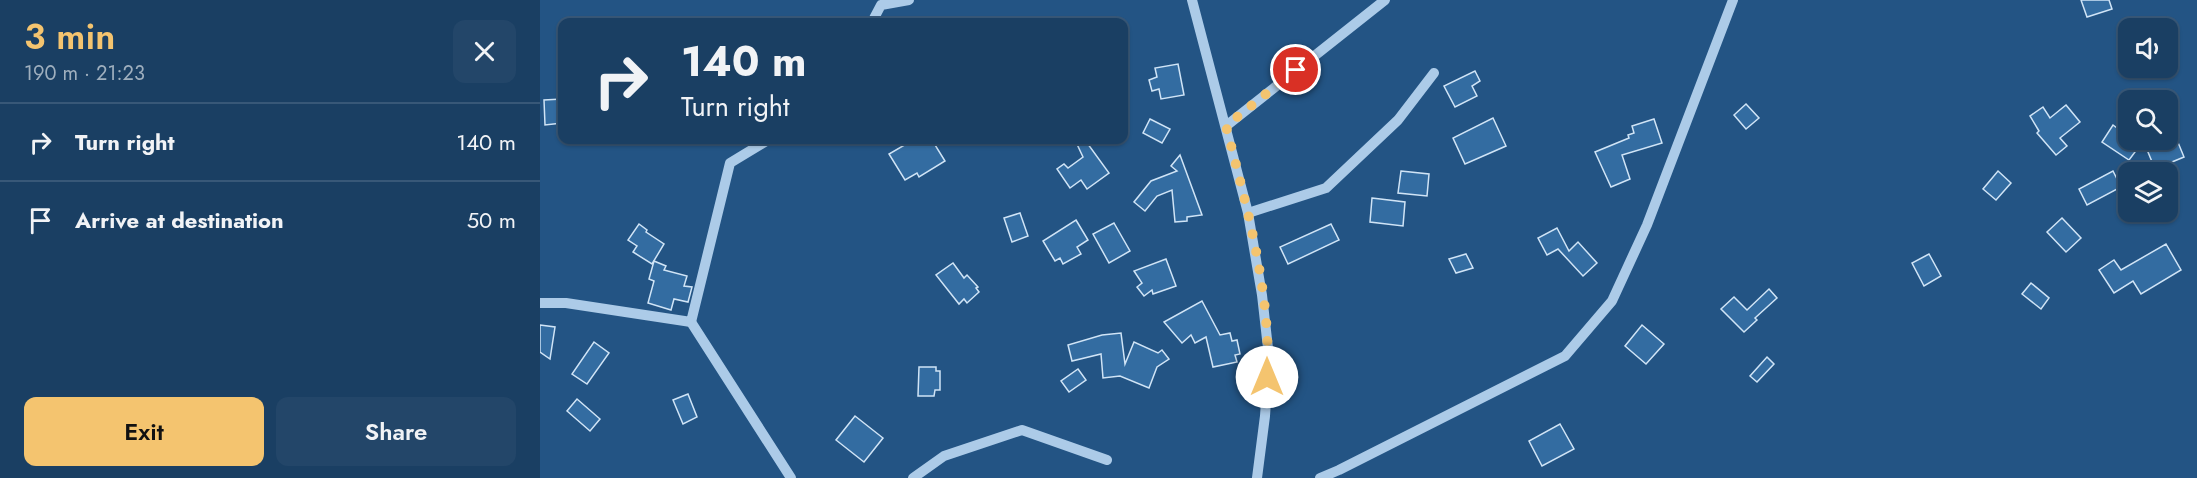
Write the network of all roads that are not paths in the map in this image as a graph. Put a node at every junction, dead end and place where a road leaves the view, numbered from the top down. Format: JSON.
{"nodes":[{"id":1,"x":909,"y":0,"type":"edge"},
{"id":2,"x":1192,"y":0,"type":"edge"},
{"id":3,"x":1385,"y":0,"type":"edge"},
{"id":4,"x":1733,"y":0,"type":"edge"},
{"id":5,"x":876,"y":3,"type":"edge"},
{"id":6,"x":873,"y":18,"type":"edge"},
{"id":7,"x":1434,"y":73,"type":"dead end"},
{"id":8,"x":1226,"y":126,"type":"junction"},
{"id":9,"x":761,"y":144,"type":"edge"},
{"id":10,"x":1248,"y":213,"type":"junction"},
{"id":11,"x":540,"y":303,"type":"edge"},
{"id":12,"x":691,"y":322,"type":"junction"},
{"id":13,"x":1107,"y":460,"type":"dead end"},
{"id":14,"x":791,"y":478,"type":"edge"},
{"id":15,"x":913,"y":478,"type":"edge"},
{"id":16,"x":1257,"y":478,"type":"edge"},
{"id":17,"x":1320,"y":478,"type":"edge"}],
"edges":[{"from":1,"to":5,"type":"street"},
{"from":2,"to":8,"type":"street"},
{"from":3,"to":8,"type":"street"},
{"from":4,"to":17,"type":"street"},
{"from":5,"to":6,"type":"street"},
{"from":7,"to":10,"type":"street"},
{"from":8,"to":10,"type":"street"},
{"from":9,"to":12,"type":"street"},
{"from":10,"to":16,"type":"street"},
{"from":11,"to":12,"type":"street"},
{"from":12,"to":14,"type":"street"},
{"from":13,"to":15,"type":"street"}]}
